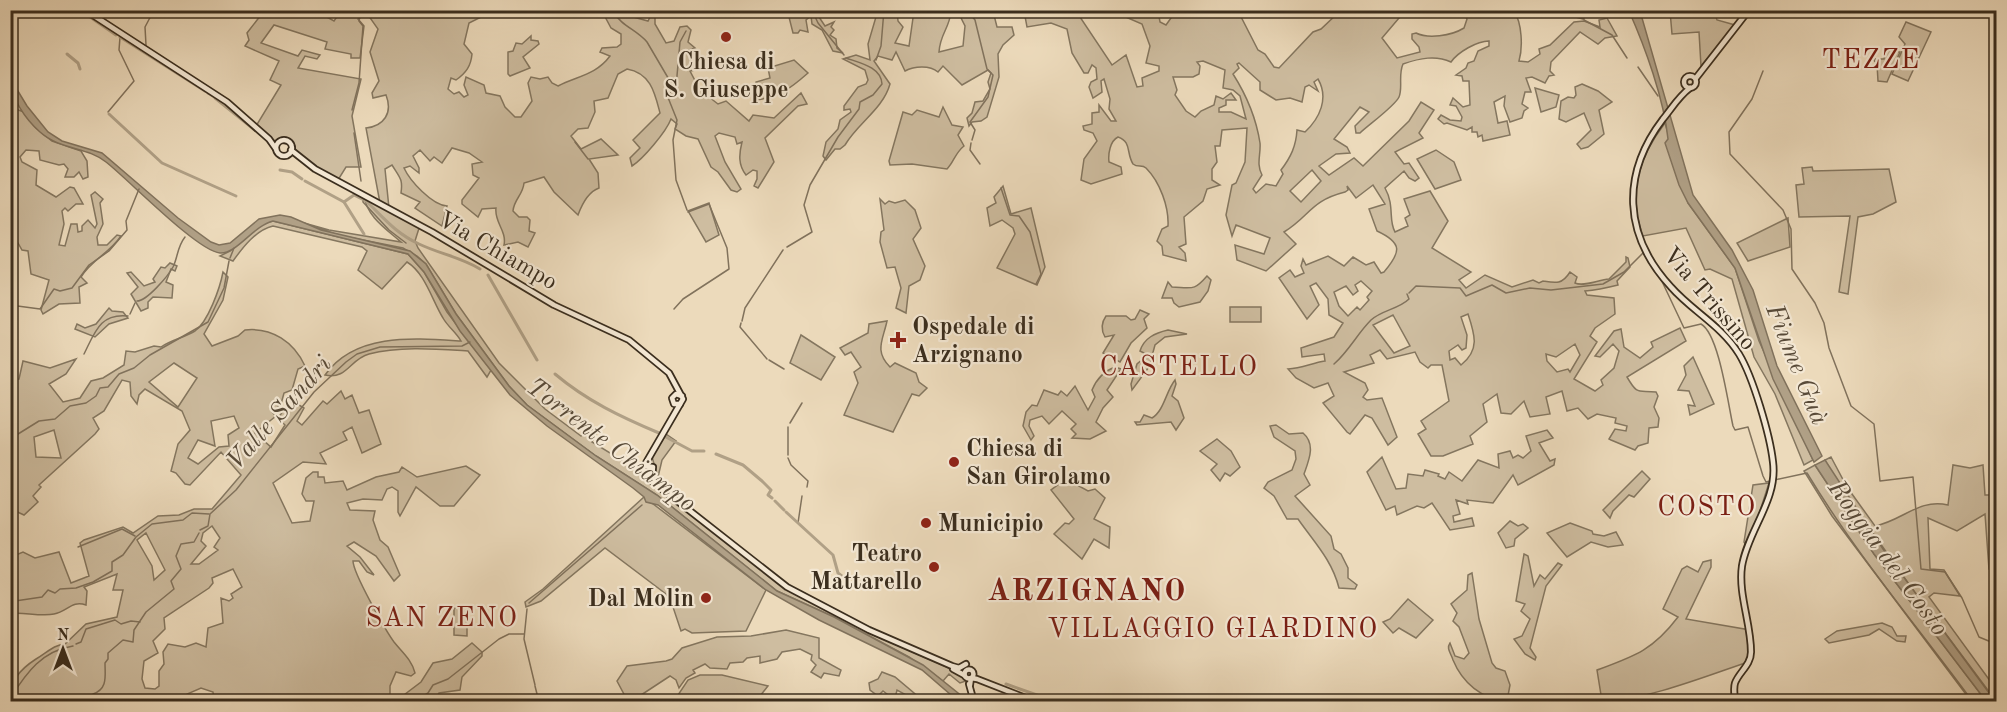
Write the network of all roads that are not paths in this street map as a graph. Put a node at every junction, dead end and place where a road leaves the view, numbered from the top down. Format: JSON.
{"nodes":[{"id":1,"x":85,"y":10,"type":"edge"},
{"id":2,"x":1749,"y":10,"type":"edge"},
{"id":3,"x":1693,"y":77,"type":"junction"},
{"id":4,"x":1688,"y":87,"type":"junction"},
{"id":5,"x":269,"y":139,"type":"junction"},
{"id":6,"x":279,"y":141,"type":"junction"},
{"id":7,"x":276,"y":149,"type":"junction"},
{"id":8,"x":291,"y":150,"type":"junction"},
{"id":9,"x":286,"y":155,"type":"junction"},
{"id":10,"x":297,"y":158,"type":"junction"},
{"id":11,"x":675,"y":382,"type":"junction"},
{"id":12,"x":674,"y":396,"type":"junction"},
{"id":13,"x":682,"y":396,"type":"junction"},
{"id":14,"x":677,"y":404,"type":"junction"},
{"id":15,"x":649,"y":456,"type":"junction"},
{"id":16,"x":645,"y":466,"type":"junction"},
{"id":17,"x":652,"y":466,"type":"junction"},
{"id":18,"x":655,"y":473,"type":"junction"},
{"id":19,"x":648,"y":477,"type":"junction"},
{"id":20,"x":657,"y":484,"type":"junction"},
{"id":21,"x":915,"y":652,"type":"junction"},
{"id":22,"x":968,"y":673,"type":"junction"},
{"id":23,"x":983,"y":681,"type":"junction"},
{"id":24,"x":972,"y":692,"type":"junction"},
{"id":25,"x":974,"y":702,"type":"edge"},
{"id":26,"x":1037,"y":702,"type":"edge"},
{"id":27,"x":1735,"y":702,"type":"edge"}],
"edges":[{"from":1,"to":5,"type":"main road"},
{"from":2,"to":3,"type":"main road","name":"Via Trissino"},
{"from":3,"to":4,"type":"main road","name":"Via Trissino"},
{"from":3,"to":4,"type":"main road","name":"Via Trissino"},
{"from":4,"to":27,"type":"main road","name":"Via Trissino"},
{"from":5,"to":6,"type":"main road"},
{"from":5,"to":7,"type":"main road"},
{"from":6,"to":7,"type":"main road"},
{"from":6,"to":8,"type":"main road"},
{"from":7,"to":9,"type":"main road"},
{"from":8,"to":9,"type":"main road"},
{"from":8,"to":10,"type":"main road"},
{"from":9,"to":10,"type":"main road"},
{"from":10,"to":11,"type":"main road","name":"Via Chiampo"},
{"from":11,"to":12,"type":"main road"},
{"from":11,"to":13,"type":"main road","name":"Via Chiampo"},
{"from":12,"to":13,"type":"main road"},
{"from":12,"to":14,"type":"main road"},
{"from":13,"to":14,"type":"main road"},
{"from":14,"to":15,"type":"main road"},
{"from":15,"to":16,"type":"main road"},
{"from":15,"to":17,"type":"main road"},
{"from":16,"to":17,"type":"main road"},
{"from":16,"to":19,"type":"main road"},
{"from":17,"to":18,"type":"main road"},
{"from":18,"to":19,"type":"main road"},
{"from":18,"to":20,"type":"main road"},
{"from":19,"to":20,"type":"main road"},
{"from":20,"to":21,"type":"main road"},
{"from":21,"to":22,"type":"main road"},
{"from":21,"to":22,"type":"main road"},
{"from":22,"to":23,"type":"main road"},
{"from":22,"to":24,"type":"main road"},
{"from":22,"to":26,"type":"main road"},
{"from":23,"to":24,"type":"main road"},
{"from":23,"to":26,"type":"main road"},
{"from":24,"to":25,"type":"main road"}]}
